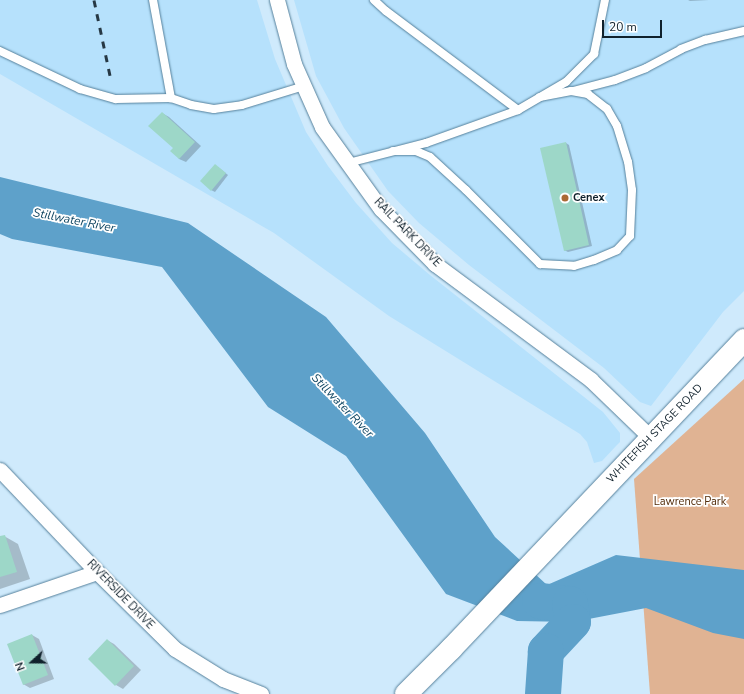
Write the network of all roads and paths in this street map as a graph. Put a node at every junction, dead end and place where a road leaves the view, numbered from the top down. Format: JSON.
{"nodes":[{"id":1,"x":153,"y":0,"type":"edge"},
{"id":2,"x":277,"y":0,"type":"edge"},
{"id":3,"x":374,"y":0,"type":"edge"},
{"id":4,"x":605,"y":0,"type":"edge"},
{"id":5,"x":744,"y":31,"type":"edge"},
{"id":6,"x":0,"y":51,"type":"edge"},
{"id":7,"x":304,"y":86,"type":"junction"},
{"id":8,"x":571,"y":91,"type":"junction"},
{"id":9,"x":540,"y":97,"type":"junction"},
{"id":10,"x":171,"y":98,"type":"junction"},
{"id":11,"x":518,"y":110,"type":"junction"},
{"id":12,"x":393,"y":151,"type":"junction"},
{"id":13,"x":348,"y":163,"type":"junction"},
{"id":14,"x":744,"y":340,"type":"edge"},
{"id":15,"x":651,"y":438,"type":"junction"},
{"id":16,"x":0,"y":470,"type":"edge"},
{"id":17,"x":97,"y":572,"type":"junction"},
{"id":18,"x":0,"y":605,"type":"edge"},
{"id":19,"x":261,"y":694,"type":"edge"},
{"id":20,"x":406,"y":694,"type":"edge"}],
"edges":[{"from":1,"to":10,"type":"lane"},
{"from":2,"to":7,"type":"street","name":"RAIL PARK DRIVE"},
{"from":3,"to":11,"type":"lane"},
{"from":4,"to":9,"type":"lane"},
{"from":5,"to":8,"type":"lane"},
{"from":6,"to":10,"type":"lane"},
{"from":7,"to":10,"type":"lane"},
{"from":7,"to":13,"type":"street","name":"RAIL PARK DRIVE"},
{"from":8,"to":9,"type":"lane"},
{"from":8,"to":12,"type":"lane"},
{"from":9,"to":11,"type":"lane"},
{"from":11,"to":12,"type":"lane"},
{"from":12,"to":13,"type":"lane"},
{"from":13,"to":15,"type":"street","name":"RAIL PARK DRIVE"},
{"from":14,"to":15,"type":"main road","name":"WHITEFISH STAGE ROAD"},
{"from":15,"to":20,"type":"main road","name":"WHITEFISH STAGE ROAD"},
{"from":16,"to":17,"type":"street","name":"RIVERSIDE DRIVE"},
{"from":17,"to":18,"type":"street"},
{"from":17,"to":19,"type":"street","name":"RIVERSIDE DRIVE"}]}
